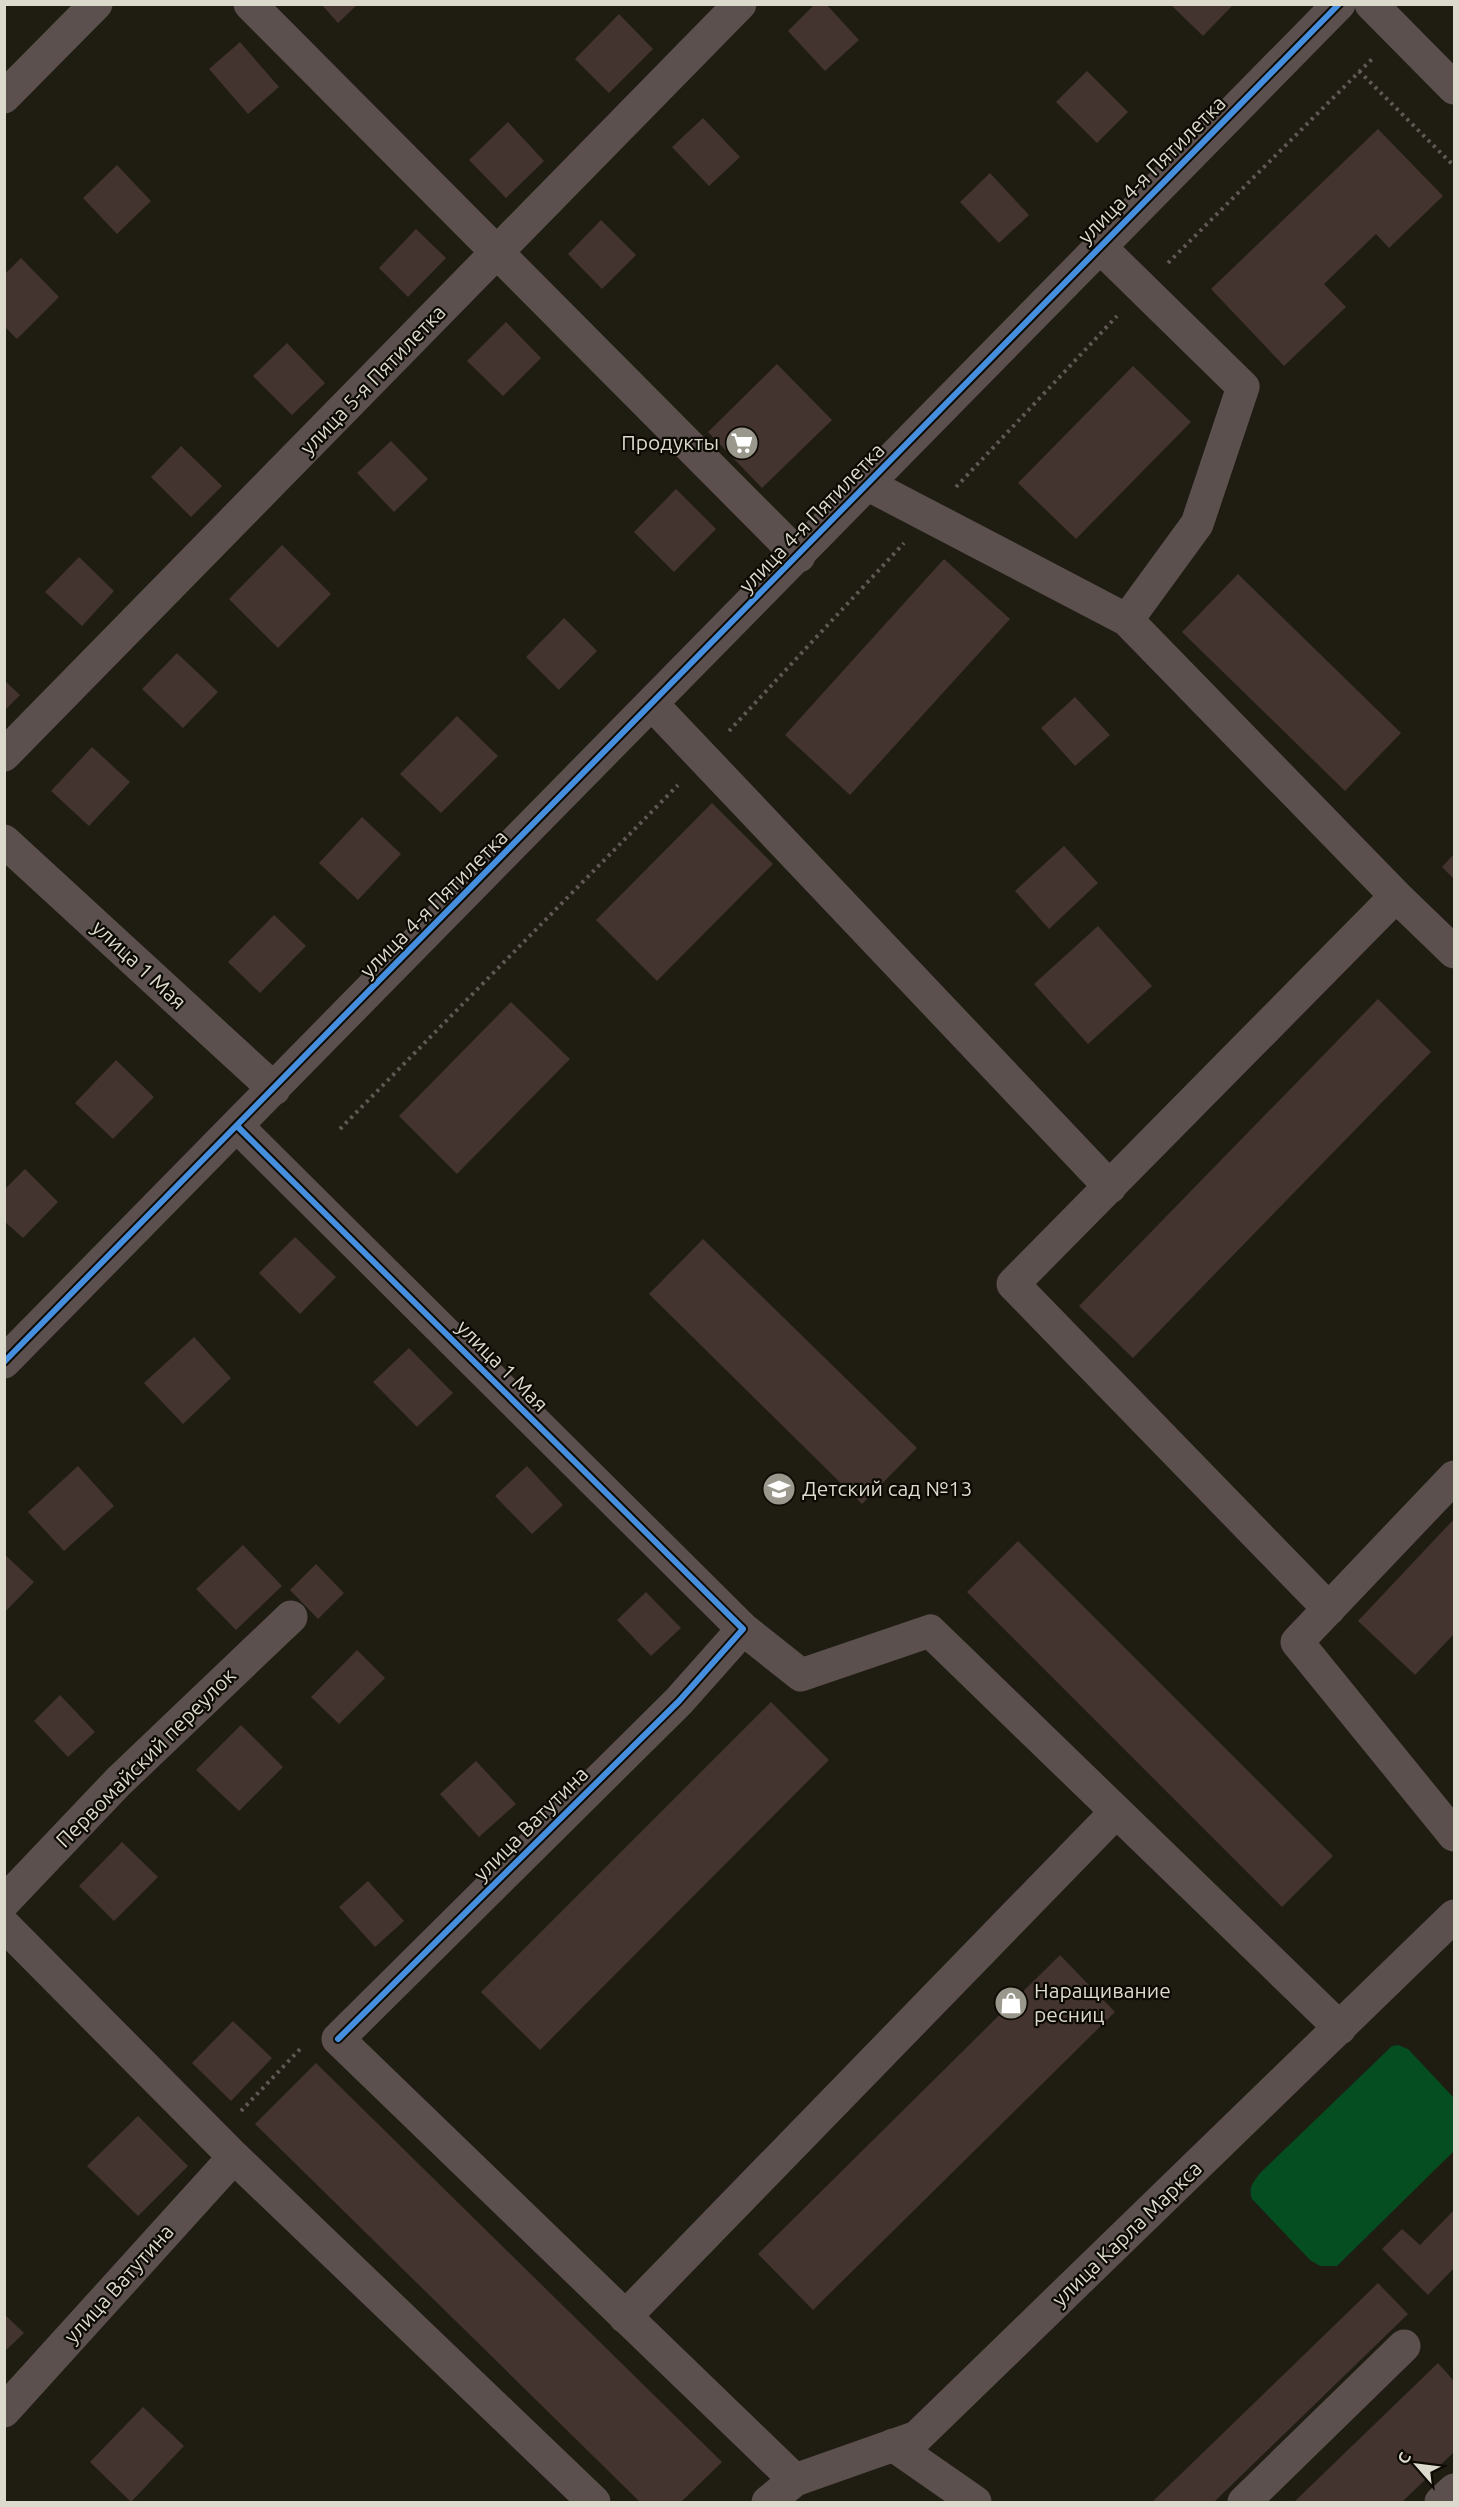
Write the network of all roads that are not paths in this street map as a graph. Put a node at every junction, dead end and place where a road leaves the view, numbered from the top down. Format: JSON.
{"nodes":[{"id":1,"x":96,"y":4,"type":"edge"},
{"id":2,"x":250,"y":4,"type":"edge"},
{"id":3,"x":740,"y":4,"type":"edge"},
{"id":4,"x":1339,"y":4,"type":"edge"},
{"id":5,"x":1371,"y":4,"type":"edge"},
{"id":6,"x":1455,"y":88,"type":"edge"},
{"id":7,"x":4,"y":97,"type":"edge"},
{"id":8,"x":1099,"y":246,"type":"junction"},
{"id":9,"x":496,"y":254,"type":"junction"},
{"id":10,"x":867,"y":484,"type":"junction"},
{"id":11,"x":799,"y":556,"type":"junction"},
{"id":12,"x":1127,"y":620,"type":"junction"},
{"id":13,"x":653,"y":705,"type":"junction"},
{"id":14,"x":4,"y":754,"type":"edge"},
{"id":15,"x":4,"y":841,"type":"edge"},
{"id":16,"x":1396,"y":896,"type":"junction"},
{"id":17,"x":1455,"y":952,"type":"edge"},
{"id":18,"x":274,"y":1089,"type":"junction"},
{"id":19,"x":238,"y":1127,"type":"junction"},
{"id":20,"x":1110,"y":1187,"type":"junction"},
{"id":21,"x":4,"y":1362,"type":"edge"},
{"id":22,"x":1455,"y":1477,"type":"edge"},
{"id":23,"x":1329,"y":1609,"type":"junction"},
{"id":24,"x":291,"y":1617,"type":"dead end"},
{"id":25,"x":743,"y":1629,"type":"junction"},
{"id":26,"x":1116,"y":1812,"type":"junction"},
{"id":27,"x":1455,"y":1835,"type":"edge"},
{"id":28,"x":4,"y":1902,"type":"edge"},
{"id":29,"x":1455,"y":1916,"type":"edge"},
{"id":30,"x":4,"y":1925,"type":"edge"},
{"id":31,"x":1340,"y":2028,"type":"junction"},
{"id":32,"x":225,"y":2147,"type":"junction"},
{"id":33,"x":625,"y":2317,"type":"junction"},
{"id":34,"x":1404,"y":2346,"type":"dead end"},
{"id":35,"x":4,"y":2411,"type":"edge"},
{"id":36,"x":893,"y":2445,"type":"junction"},
{"id":37,"x":795,"y":2480,"type":"junction"},
{"id":38,"x":1455,"y":2490,"type":"edge"},
{"id":39,"x":594,"y":2502,"type":"edge"},
{"id":40,"x":768,"y":2502,"type":"edge"},
{"id":41,"x":975,"y":2502,"type":"edge"},
{"id":42,"x":1244,"y":2502,"type":"edge"},
{"id":43,"x":1441,"y":2502,"type":"edge"}],
"edges":[{"from":1,"to":7,"type":"street"},
{"from":2,"to":9,"type":"street"},
{"from":3,"to":9,"type":"street","name":"улица 5-я Пятилетка"},
{"from":4,"to":8,"type":"street","name":"улица 4-я Пятилетка"},
{"from":5,"to":6,"type":"street"},
{"from":8,"to":10,"type":"street","name":"улица 4-я Пятилетка"},
{"from":8,"to":12,"type":"street"},
{"from":9,"to":11,"type":"street"},
{"from":9,"to":14,"type":"street","name":"улица 5-я Пятилетка"},
{"from":10,"to":11,"type":"street","name":"улица 4-я Пятилетка"},
{"from":10,"to":12,"type":"street"},
{"from":11,"to":13,"type":"street","name":"улица 4-я Пятилетка"},
{"from":12,"to":16,"type":"street"},
{"from":13,"to":18,"type":"street","name":"улица 4-я Пятилетка"},
{"from":13,"to":20,"type":"street"},
{"from":15,"to":18,"type":"street","name":"улица 1 Мая"},
{"from":16,"to":17,"type":"street"},
{"from":16,"to":20,"type":"street"},
{"from":18,"to":19,"type":"street","name":"улица 4-я Пятилетка"},
{"from":19,"to":21,"type":"street","name":"улица 4-я Пятилетка"},
{"from":19,"to":25,"type":"street","name":"улица 1 Мая"},
{"from":20,"to":23,"type":"street"},
{"from":22,"to":23,"type":"street"},
{"from":23,"to":27,"type":"street"},
{"from":24,"to":28,"type":"street","name":"Первомайский переулок"},
{"from":25,"to":26,"type":"street","name":"улица 1 Мая"},
{"from":25,"to":33,"type":"street","name":"улица Ватутина"},
{"from":26,"to":31,"type":"street"},
{"from":26,"to":33,"type":"street"},
{"from":29,"to":31,"type":"street","name":"улица Карла Маркса"},
{"from":30,"to":32,"type":"street"},
{"from":31,"to":36,"type":"street","name":"улица Карла Маркса"},
{"from":32,"to":35,"type":"street","name":"улица Ватутина"},
{"from":32,"to":39,"type":"street"},
{"from":33,"to":37,"type":"street"},
{"from":34,"to":42,"type":"street"},
{"from":36,"to":37,"type":"street","name":"улица Карла Маркса"},
{"from":36,"to":41,"type":"street"},
{"from":37,"to":40,"type":"street","name":"улица Карла Маркса"},
{"from":38,"to":43,"type":"street"}]}
